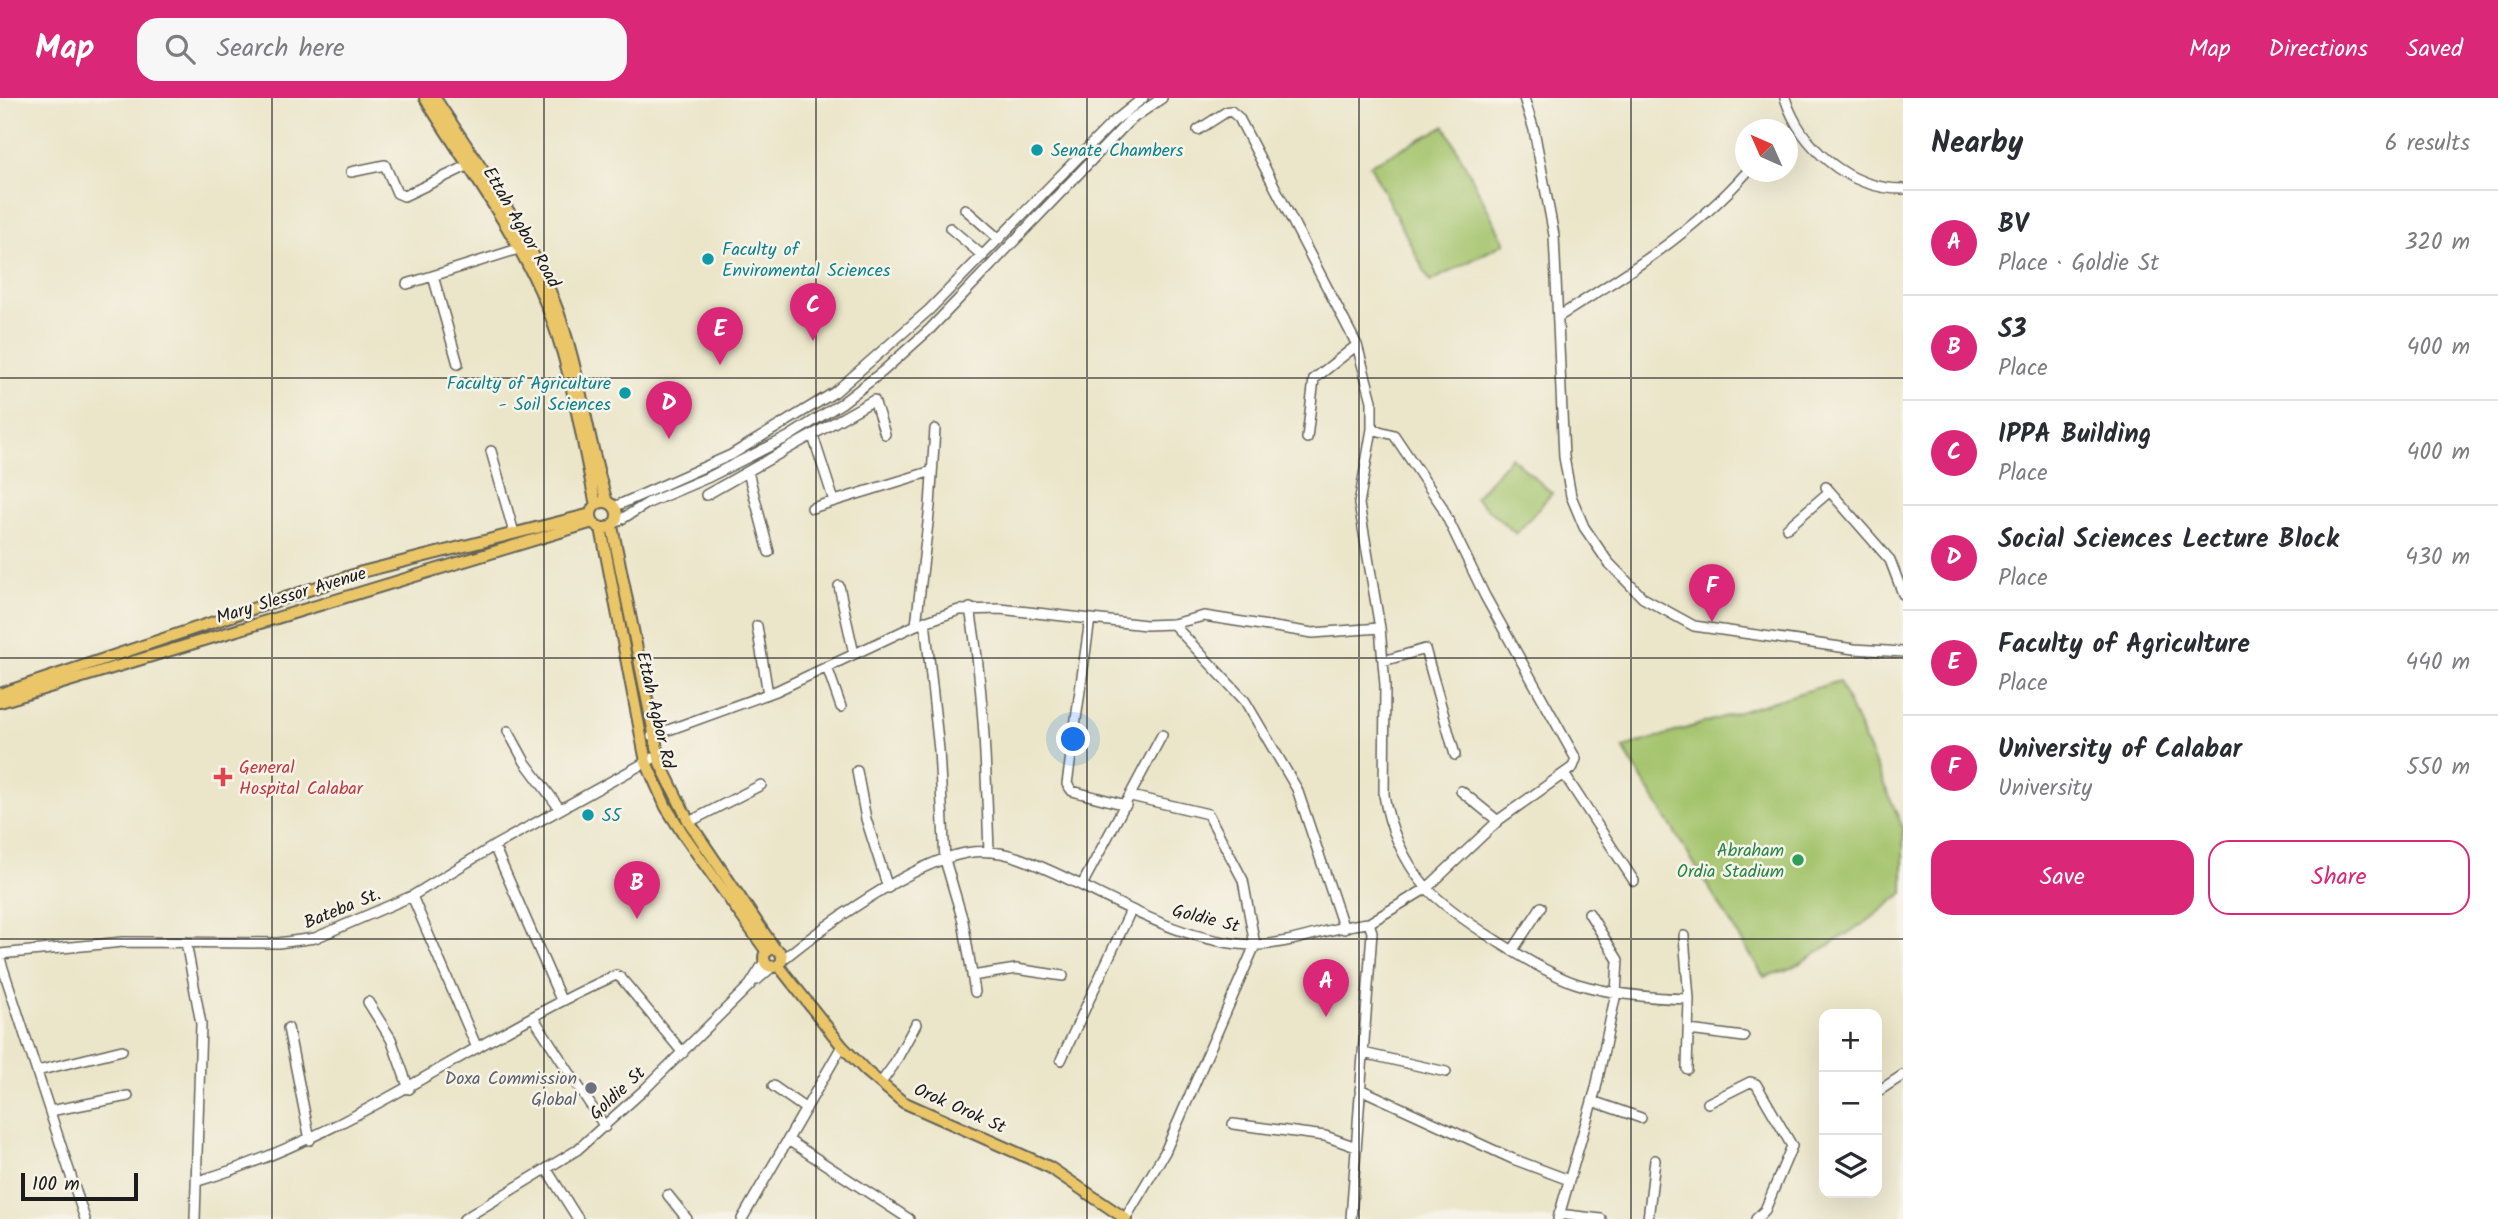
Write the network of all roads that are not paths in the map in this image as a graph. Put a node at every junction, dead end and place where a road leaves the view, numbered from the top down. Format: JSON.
{"nodes":[{"id":1,"x":425,"y":98,"type":"edge"},
{"id":2,"x":435,"y":98,"type":"edge"},
{"id":3,"x":1143,"y":98,"type":"edge"},
{"id":4,"x":1162,"y":98,"type":"edge"},
{"id":5,"x":1524,"y":98,"type":"edge"},
{"id":6,"x":1784,"y":98,"type":"edge"},
{"id":7,"x":1791,"y":119,"type":"edge"},
{"id":8,"x":1798,"y":128,"type":"edge"},
{"id":9,"x":1198,"y":131,"type":"dead end"},
{"id":10,"x":467,"y":166,"type":"junction"},
{"id":11,"x":351,"y":172,"type":"dead end"},
{"id":12,"x":1738,"y":182,"type":"edge"},
{"id":13,"x":1903,"y":189,"type":"edge"},
{"id":14,"x":965,"y":209,"type":"dead end"},
{"id":15,"x":950,"y":228,"type":"dead end"},
{"id":16,"x":999,"y":240,"type":"junction"},
{"id":17,"x":518,"y":249,"type":"junction"},
{"id":18,"x":983,"y":256,"type":"junction"},
{"id":19,"x":433,"y":276,"type":"junction"},
{"id":20,"x":407,"y":284,"type":"dead end"},
{"id":21,"x":1558,"y":317,"type":"junction"},
{"id":22,"x":1357,"y":345,"type":"junction"},
{"id":23,"x":458,"y":364,"type":"dead end"},
{"id":24,"x":934,"y":429,"type":"dead end"},
{"id":25,"x":1372,"y":429,"type":"junction"},
{"id":26,"x":885,"y":434,"type":"dead end"},
{"id":27,"x":813,"y":436,"type":"junction"},
{"id":28,"x":1307,"y":438,"type":"dead end"},
{"id":29,"x":491,"y":451,"type":"dead end"},
{"id":30,"x":932,"y":471,"type":"junction"},
{"id":31,"x":748,"y":472,"type":"junction"},
{"id":32,"x":706,"y":495,"type":"dead end"},
{"id":33,"x":834,"y":501,"type":"junction"},
{"id":34,"x":812,"y":508,"type":"dead end"},
{"id":35,"x":604,"y":516,"type":"junction"},
{"id":36,"x":1787,"y":527,"type":"dead end"},
{"id":37,"x":514,"y":533,"type":"junction"},
{"id":38,"x":769,"y":552,"type":"dead end"},
{"id":39,"x":839,"y":586,"type":"dead end"},
{"id":40,"x":1903,"y":594,"type":"edge"},
{"id":41,"x":970,"y":608,"type":"junction"},
{"id":42,"x":1090,"y":619,"type":"junction"},
{"id":43,"x":920,"y":623,"type":"junction"},
{"id":44,"x":1173,"y":624,"type":"junction"},
{"id":45,"x":757,"y":626,"type":"dead end"},
{"id":46,"x":1380,"y":628,"type":"junction"},
{"id":47,"x":1903,"y":652,"type":"edge"},
{"id":48,"x":855,"y":654,"type":"junction"},
{"id":49,"x":1383,"y":662,"type":"junction"},
{"id":50,"x":827,"y":667,"type":"junction"},
{"id":51,"x":0,"y":694,"type":"edge"},
{"id":52,"x":768,"y":694,"type":"junction"},
{"id":53,"x":0,"y":702,"type":"edge"},
{"id":54,"x":841,"y":707,"type":"dead end"},
{"id":55,"x":508,"y":732,"type":"dead end"},
{"id":56,"x":1162,"y":735,"type":"dead end"},
{"id":57,"x":652,"y":736,"type":"junction"},
{"id":58,"x":1455,"y":755,"type":"dead end"},
{"id":59,"x":657,"y":756,"type":"junction"},
{"id":60,"x":646,"y":762,"type":"junction"},
{"id":61,"x":857,"y":771,"type":"dead end"},
{"id":62,"x":1563,"y":774,"type":"junction"},
{"id":63,"x":761,"y":785,"type":"dead end"},
{"id":64,"x":1461,"y":791,"type":"dead end"},
{"id":65,"x":1128,"y":801,"type":"junction"},
{"id":66,"x":560,"y":808,"type":"junction"},
{"id":67,"x":1498,"y":821,"type":"junction"},
{"id":68,"x":689,"y":822,"type":"junction"},
{"id":69,"x":494,"y":846,"type":"junction"},
{"id":70,"x":989,"y":852,"type":"junction"},
{"id":71,"x":945,"y":860,"type":"junction"},
{"id":72,"x":1634,"y":881,"type":"dead end"},
{"id":73,"x":1082,"y":885,"type":"junction"},
{"id":74,"x":888,"y":888,"type":"junction"},
{"id":75,"x":1427,"y":888,"type":"junction"},
{"id":76,"x":412,"y":896,"type":"junction"},
{"id":77,"x":1541,"y":907,"type":"dead end"},
{"id":78,"x":1131,"y":910,"type":"junction"},
{"id":79,"x":1589,"y":913,"type":"dead end"},
{"id":80,"x":1369,"y":923,"type":"junction"},
{"id":81,"x":1344,"y":929,"type":"junction"},
{"id":82,"x":1684,"y":936,"type":"dead end"},
{"id":83,"x":186,"y":942,"type":"junction"},
{"id":84,"x":1255,"y":945,"type":"junction"},
{"id":85,"x":1513,"y":950,"type":"junction"},
{"id":86,"x":0,"y":957,"type":"edge"},
{"id":87,"x":774,"y":958,"type":"junction"},
{"id":88,"x":972,"y":976,"type":"junction"},
{"id":89,"x":1063,"y":976,"type":"dead end"},
{"id":90,"x":975,"y":992,"type":"dead end"},
{"id":91,"x":1616,"y":993,"type":"junction"},
{"id":92,"x":1689,"y":999,"type":"junction"},
{"id":93,"x":561,"y":1000,"type":"junction"},
{"id":94,"x":368,"y":1002,"type":"dead end"},
{"id":95,"x":533,"y":1017,"type":"junction"},
{"id":96,"x":916,"y":1024,"type":"dead end"},
{"id":97,"x":288,"y":1028,"type":"dead end"},
{"id":98,"x":1689,"y":1030,"type":"junction"},
{"id":99,"x":1744,"y":1037,"type":"dead end"},
{"id":100,"x":842,"y":1046,"type":"junction"},
{"id":101,"x":477,"y":1048,"type":"junction"},
{"id":102,"x":122,"y":1051,"type":"dead end"},
{"id":103,"x":1363,"y":1052,"type":"junction"},
{"id":104,"x":682,"y":1053,"type":"junction"},
{"id":105,"x":1061,"y":1060,"type":"dead end"},
{"id":106,"x":1687,"y":1069,"type":"dead end"},
{"id":107,"x":37,"y":1071,"type":"junction"},
{"id":108,"x":1446,"y":1072,"type":"dead end"},
{"id":109,"x":1903,"y":1075,"type":"edge"},
{"id":110,"x":880,"y":1084,"type":"junction"},
{"id":111,"x":773,"y":1086,"type":"dead end"},
{"id":112,"x":409,"y":1089,"type":"junction"},
{"id":113,"x":1360,"y":1089,"type":"junction"},
{"id":114,"x":1882,"y":1090,"type":"edge"},
{"id":115,"x":128,"y":1096,"type":"dead end"},
{"id":116,"x":1592,"y":1101,"type":"junction"},
{"id":117,"x":1709,"y":1103,"type":"dead end"},
{"id":118,"x":806,"y":1109,"type":"junction"},
{"id":119,"x":50,"y":1111,"type":"junction"},
{"id":120,"x":1641,"y":1118,"type":"dead end"},
{"id":121,"x":1233,"y":1124,"type":"dead end"},
{"id":122,"x":605,"y":1127,"type":"junction"},
{"id":123,"x":310,"y":1140,"type":"junction"},
{"id":124,"x":788,"y":1140,"type":"junction"},
{"id":125,"x":1356,"y":1147,"type":"junction"},
{"id":126,"x":1655,"y":1160,"type":"dead end"},
{"id":127,"x":547,"y":1170,"type":"junction"},
{"id":128,"x":1569,"y":1180,"type":"junction"},
{"id":129,"x":198,"y":1181,"type":"junction"},
{"id":130,"x":668,"y":1195,"type":"dead end"},
{"id":131,"x":1559,"y":1217,"type":"edge"},
{"id":132,"x":85,"y":1219,"type":"edge"},
{"id":133,"x":195,"y":1219,"type":"edge"},
{"id":134,"x":464,"y":1219,"type":"edge"},
{"id":135,"x":578,"y":1219,"type":"edge"},
{"id":136,"x":687,"y":1219,"type":"edge"},
{"id":137,"x":741,"y":1219,"type":"edge"},
{"id":138,"x":909,"y":1219,"type":"edge"},
{"id":139,"x":1126,"y":1219,"type":"edge"},
{"id":140,"x":1351,"y":1219,"type":"edge"},
{"id":141,"x":1601,"y":1219,"type":"edge"},
{"id":142,"x":1648,"y":1219,"type":"edge"},
{"id":143,"x":1756,"y":1219,"type":"edge"}],
"edges":[{"from":1,"to":10,"type":"main road","name":"Ettah Agbor Road"},
{"from":2,"to":35,"type":"main road","name":"Ettah Agbor Road"},
{"from":3,"to":16,"type":"street"},
{"from":4,"to":35,"type":"street"},
{"from":5,"to":21,"type":"street"},
{"from":6,"to":7,"type":"street"},
{"from":8,"to":13,"type":"street"},
{"from":9,"to":22,"type":"street"},
{"from":10,"to":11,"type":"street"},
{"from":10,"to":17,"type":"main road","name":"Ettah Agbor Road"},
{"from":12,"to":21,"type":"street"},
{"from":14,"to":16,"type":"street"},
{"from":15,"to":18,"type":"street"},
{"from":16,"to":18,"type":"street"},
{"from":17,"to":19,"type":"street"},
{"from":17,"to":35,"type":"main road","name":"Ettah Agbor Road"},
{"from":18,"to":35,"type":"street"},
{"from":19,"to":20,"type":"street"},
{"from":19,"to":23,"type":"street"},
{"from":21,"to":47,"type":"street"},
{"from":22,"to":25,"type":"street"},
{"from":22,"to":28,"type":"street"},
{"from":24,"to":30,"type":"street"},
{"from":25,"to":46,"type":"street"},
{"from":25,"to":62,"type":"street"},
{"from":26,"to":27,"type":"street"},
{"from":27,"to":31,"type":"street"},
{"from":27,"to":33,"type":"street"},
{"from":29,"to":37,"type":"street"},
{"from":30,"to":33,"type":"street"},
{"from":30,"to":43,"type":"street"},
{"from":31,"to":32,"type":"street"},
{"from":31,"to":38,"type":"street"},
{"from":33,"to":34,"type":"street"},
{"from":35,"to":37,"type":"main road","name":"Mary Slessor Avenue"},
{"from":35,"to":53,"type":"main road","name":"Mary Slessor Avenue"},
{"from":35,"to":57,"type":"main road","name":"Ettah Agbor Rd"},
{"from":35,"to":60,"type":"main road","name":"Ettah Agbor Rd"},
{"from":36,"to":40,"type":"street"},
{"from":37,"to":51,"type":"main road","name":"Mary Slessor Avenue"},
{"from":39,"to":48,"type":"street"},
{"from":41,"to":42,"type":"street"},
{"from":41,"to":43,"type":"street"},
{"from":41,"to":70,"type":"street"},
{"from":42,"to":44,"type":"street"},
{"from":42,"to":65,"type":"street"},
{"from":43,"to":48,"type":"street"},
{"from":43,"to":71,"type":"street"},
{"from":44,"to":46,"type":"street"},
{"from":44,"to":81,"type":"street"},
{"from":45,"to":52,"type":"street"},
{"from":46,"to":49,"type":"street"},
{"from":48,"to":50,"type":"street"},
{"from":49,"to":58,"type":"street"},
{"from":49,"to":75,"type":"street"},
{"from":50,"to":52,"type":"street"},
{"from":50,"to":54,"type":"street"},
{"from":52,"to":57,"type":"street"},
{"from":55,"to":66,"type":"street"},
{"from":56,"to":65,"type":"street"},
{"from":57,"to":59,"type":"main road","name":"Ettah Agbor Rd"},
{"from":59,"to":60,"type":"street","name":"Bateba St."},
{"from":59,"to":68,"type":"main road","name":"Ettah Agbor Rd"},
{"from":60,"to":66,"type":"street","name":"Bateba St."},
{"from":60,"to":87,"type":"main road","name":"Ettah Agbor Rd"},
{"from":61,"to":74,"type":"street"},
{"from":62,"to":67,"type":"street","name":"Goldie St"},
{"from":62,"to":72,"type":"street"},
{"from":63,"to":68,"type":"street"},
{"from":64,"to":67,"type":"street"},
{"from":65,"to":73,"type":"street"},
{"from":65,"to":84,"type":"street"},
{"from":66,"to":69,"type":"street","name":"Bateba St."},
{"from":67,"to":75,"type":"street","name":"Goldie St"},
{"from":68,"to":87,"type":"main road","name":"Ettah Agbor Rd"},
{"from":69,"to":76,"type":"street","name":"Bateba St."},
{"from":69,"to":93,"type":"street"},
{"from":70,"to":71,"type":"street","name":"Goldie St"},
{"from":70,"to":73,"type":"street","name":"Goldie St"},
{"from":71,"to":74,"type":"street","name":"Goldie St"},
{"from":71,"to":88,"type":"street"},
{"from":73,"to":78,"type":"street","name":"Goldie St"},
{"from":74,"to":87,"type":"street","name":"Goldie St"},
{"from":75,"to":80,"type":"street","name":"Goldie St"},
{"from":75,"to":85,"type":"street"},
{"from":76,"to":83,"type":"street","name":"Bateba St."},
{"from":76,"to":101,"type":"street"},
{"from":77,"to":85,"type":"street"},
{"from":78,"to":84,"type":"street","name":"Goldie St"},
{"from":78,"to":105,"type":"street"},
{"from":79,"to":91,"type":"street"},
{"from":80,"to":81,"type":"street","name":"Goldie St"},
{"from":80,"to":103,"type":"street"},
{"from":81,"to":84,"type":"street","name":"Goldie St"},
{"from":82,"to":92,"type":"street"},
{"from":83,"to":86,"type":"street","name":"Bateba St."},
{"from":83,"to":129,"type":"street"},
{"from":84,"to":139,"type":"street"},
{"from":85,"to":91,"type":"street"},
{"from":86,"to":107,"type":"street"},
{"from":87,"to":100,"type":"main road","name":"Orok Orok St"},
{"from":87,"to":104,"type":"street","name":"Goldie St"},
{"from":88,"to":89,"type":"street"},
{"from":88,"to":90,"type":"street"},
{"from":91,"to":92,"type":"street"},
{"from":91,"to":116,"type":"street"},
{"from":92,"to":98,"type":"street"},
{"from":93,"to":95,"type":"street"},
{"from":93,"to":104,"type":"street"},
{"from":94,"to":112,"type":"street"},
{"from":95,"to":101,"type":"street"},
{"from":95,"to":122,"type":"street"},
{"from":96,"to":110,"type":"street"},
{"from":97,"to":123,"type":"street"},
{"from":98,"to":99,"type":"street"},
{"from":98,"to":106,"type":"street"},
{"from":100,"to":110,"type":"main road","name":"Orok Orok St"},
{"from":100,"to":118,"type":"street"},
{"from":101,"to":112,"type":"street"},
{"from":102,"to":107,"type":"street"},
{"from":103,"to":108,"type":"street"},
{"from":103,"to":113,"type":"street"},
{"from":104,"to":122,"type":"street","name":"Goldie St"},
{"from":107,"to":119,"type":"street"},
{"from":109,"to":114,"type":"street"},
{"from":110,"to":139,"type":"main road","name":"Orok Orok St"},
{"from":111,"to":118,"type":"street"},
{"from":112,"to":123,"type":"street"},
{"from":113,"to":125,"type":"street"},
{"from":113,"to":128,"type":"street"},
{"from":115,"to":119,"type":"street"},
{"from":116,"to":120,"type":"street"},
{"from":116,"to":128,"type":"street"},
{"from":117,"to":143,"type":"street"},
{"from":118,"to":124,"type":"street"},
{"from":119,"to":132,"type":"street"},
{"from":121,"to":125,"type":"street"},
{"from":122,"to":127,"type":"street","name":"Goldie St"},
{"from":123,"to":129,"type":"street"},
{"from":124,"to":137,"type":"street"},
{"from":124,"to":138,"type":"street"},
{"from":125,"to":140,"type":"street"},
{"from":126,"to":142,"type":"street"},
{"from":127,"to":134,"type":"street","name":"Goldie St"},
{"from":127,"to":135,"type":"street"},
{"from":128,"to":131,"type":"street"},
{"from":129,"to":133,"type":"street"},
{"from":130,"to":136,"type":"street"},
{"from":131,"to":141,"type":"street"}]}
